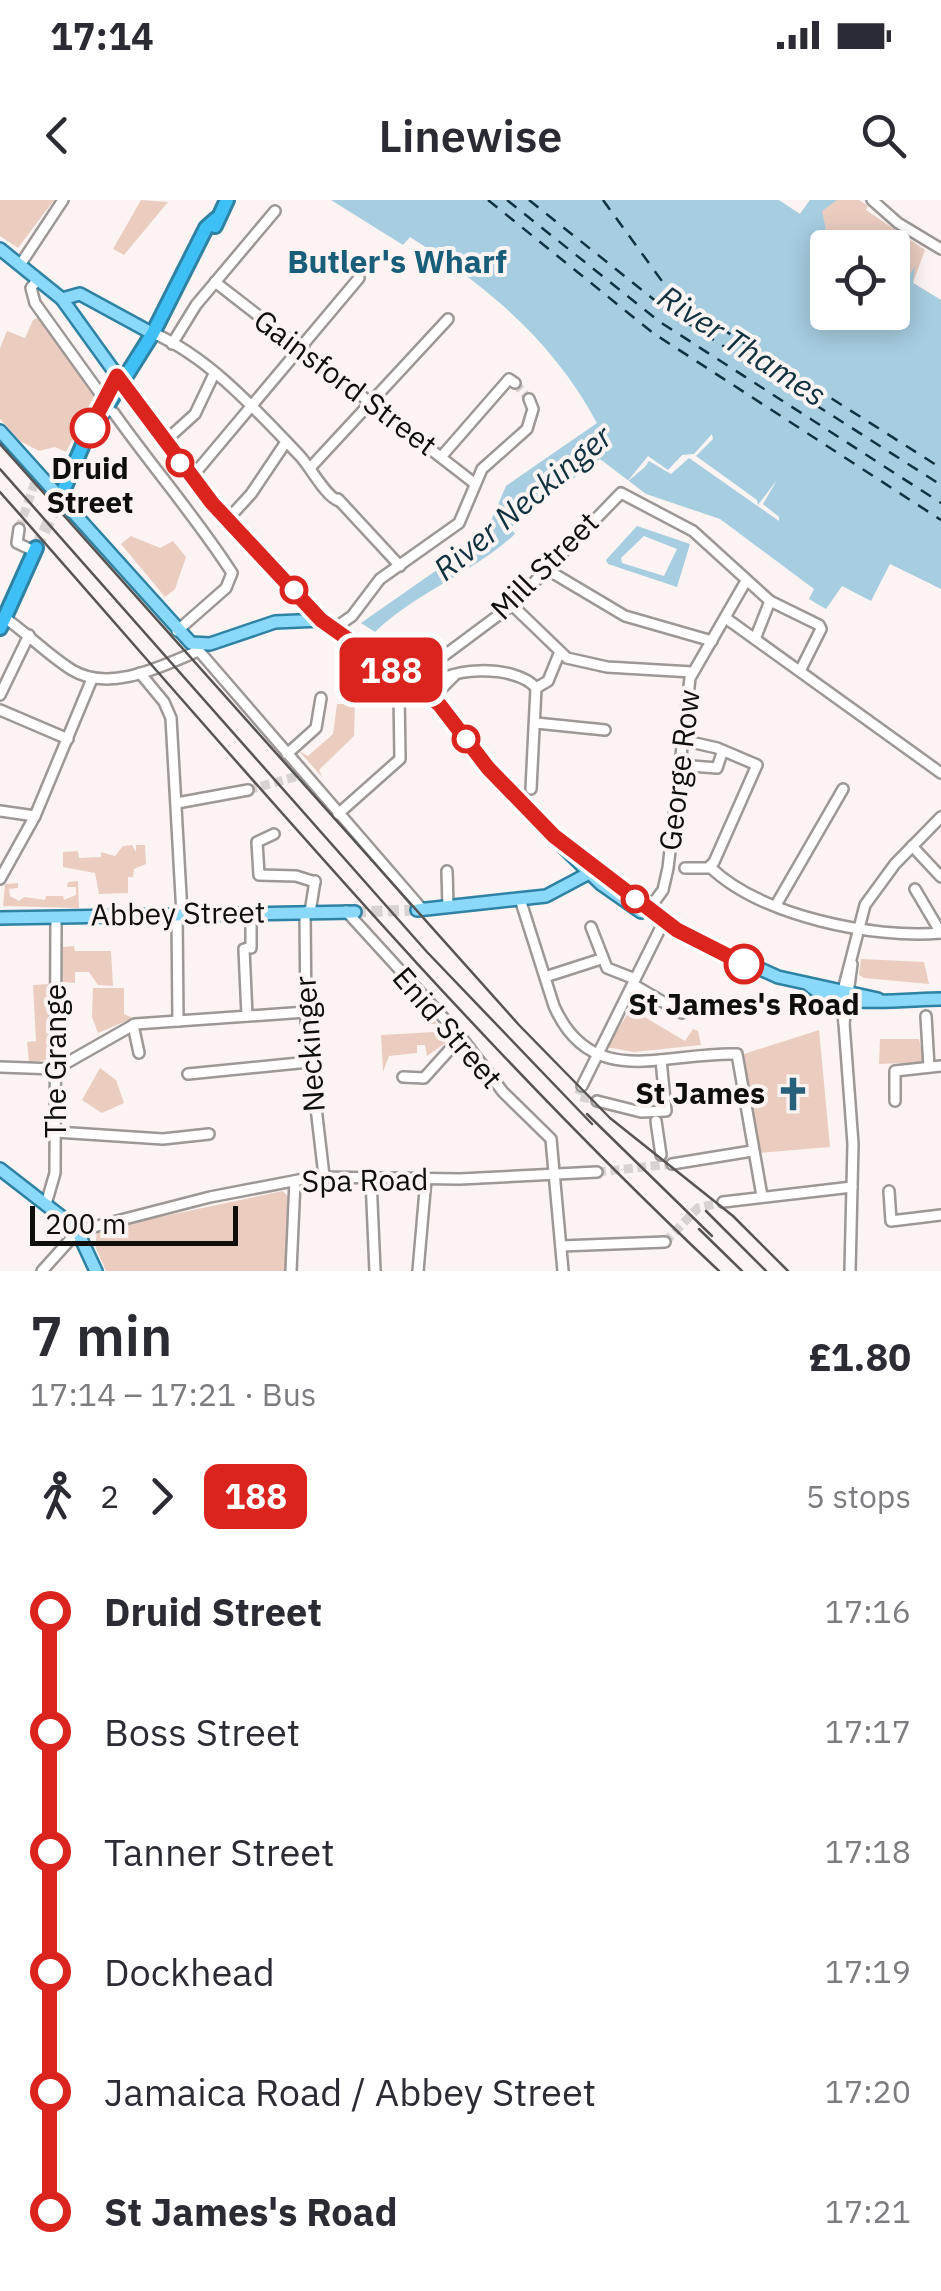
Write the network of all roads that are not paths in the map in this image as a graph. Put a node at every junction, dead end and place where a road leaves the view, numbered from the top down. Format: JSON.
{"nodes":[{"id":1,"x":63,"y":200,"type":"edge"},
{"id":2,"x":227,"y":200,"type":"edge"},
{"id":3,"x":872,"y":200,"type":"edge"},
{"id":4,"x":275,"y":211,"type":"dead end"},
{"id":5,"x":941,"y":248,"type":"edge"},
{"id":6,"x":0,"y":250,"type":"edge"},
{"id":7,"x":20,"y":265,"type":"junction"},
{"id":8,"x":358,"y":278,"type":"dead end"},
{"id":9,"x":38,"y":280,"type":"junction"},
{"id":10,"x":215,"y":282,"type":"junction"},
{"id":11,"x":66,"y":303,"type":"junction"},
{"id":12,"x":448,"y":319,"type":"dead end"},
{"id":13,"x":149,"y":331,"type":"junction"},
{"id":14,"x":172,"y":344,"type":"junction"},
{"id":15,"x":298,"y":348,"type":"junction"},
{"id":16,"x":214,"y":374,"type":"junction"},
{"id":17,"x":120,"y":378,"type":"junction"},
{"id":18,"x":515,"y":384,"type":"dead end"},
{"id":19,"x":370,"y":400,"type":"junction"},
{"id":20,"x":529,"y":400,"type":"dead end"},
{"id":21,"x":108,"y":407,"type":"junction"},
{"id":22,"x":251,"y":407,"type":"junction"},
{"id":23,"x":0,"y":431,"type":"edge"},
{"id":24,"x":164,"y":442,"type":"junction"},
{"id":25,"x":286,"y":442,"type":"junction"},
{"id":26,"x":441,"y":456,"type":"junction"},
{"id":27,"x":310,"y":468,"type":"junction"},
{"id":28,"x":192,"y":478,"type":"junction"},
{"id":29,"x":474,"y":483,"type":"junction"},
{"id":30,"x":60,"y":500,"type":"junction"},
{"id":31,"x":212,"y":503,"type":"junction"},
{"id":32,"x":196,"y":518,"type":"junction"},
{"id":33,"x":228,"y":519,"type":"junction"},
{"id":34,"x":19,"y":529,"type":"dead end"},
{"id":35,"x":35,"y":550,"type":"joint"},
{"id":36,"x":400,"y":566,"type":"junction"},
{"id":37,"x":546,"y":569,"type":"junction"},
{"id":38,"x":746,"y":582,"type":"junction"},
{"id":39,"x":770,"y":601,"type":"junction"},
{"id":40,"x":512,"y":605,"type":"junction"},
{"id":41,"x":3,"y":616,"type":"edge"},
{"id":42,"x":727,"y":619,"type":"junction"},
{"id":43,"x":321,"y":620,"type":"junction"},
{"id":44,"x":338,"y":630,"type":"junction"},
{"id":45,"x":177,"y":631,"type":"junction"},
{"id":46,"x":28,"y":636,"type":"junction"},
{"id":47,"x":755,"y":640,"type":"junction"},
{"id":48,"x":712,"y":641,"type":"junction"},
{"id":49,"x":195,"y":648,"type":"junction"},
{"id":50,"x":558,"y":654,"type":"junction"},
{"id":51,"x":800,"y":671,"type":"junction"},
{"id":52,"x":692,"y":672,"type":"junction"},
{"id":53,"x":140,"y":673,"type":"junction"},
{"id":54,"x":92,"y":678,"type":"junction"},
{"id":55,"x":407,"y":685,"type":"junction"},
{"id":56,"x":536,"y":688,"type":"junction"},
{"id":57,"x":433,"y":694,"type":"junction"},
{"id":58,"x":0,"y":695,"type":"edge"},
{"id":59,"x":370,"y":696,"type":"dead end"},
{"id":60,"x":320,"y":698,"type":"dead end"},
{"id":61,"x":0,"y":710,"type":"edge"},
{"id":62,"x":536,"y":723,"type":"junction"},
{"id":63,"x":605,"y":730,"type":"dead end"},
{"id":64,"x":68,"y":738,"type":"junction"},
{"id":65,"x":682,"y":740,"type":"junction"},
{"id":66,"x":287,"y":754,"type":"junction"},
{"id":67,"x":721,"y":756,"type":"dead end"},
{"id":68,"x":679,"y":765,"type":"junction"},
{"id":69,"x":939,"y":766,"type":"edge"},
{"id":70,"x":530,"y":789,"type":"dead end"},
{"id":71,"x":248,"y":790,"type":"tunnel mouth"},
{"id":72,"x":843,"y":790,"type":"dead end"},
{"id":73,"x":177,"y":803,"type":"junction"},
{"id":74,"x":0,"y":810,"type":"edge"},
{"id":75,"x":338,"y":814,"type":"junction"},
{"id":76,"x":35,"y":816,"type":"junction"},
{"id":77,"x":941,"y":817,"type":"edge"},
{"id":78,"x":274,"y":834,"type":"dead end"},
{"id":79,"x":912,"y":846,"type":"junction"},
{"id":80,"x":588,"y":867,"type":"junction"},
{"id":81,"x":710,"y":867,"type":"junction"},
{"id":82,"x":685,"y":868,"type":"dead end"},
{"id":83,"x":447,"y":871,"type":"dead end"},
{"id":84,"x":941,"y":876,"type":"edge"},
{"id":85,"x":0,"y":879,"type":"edge"},
{"id":86,"x":915,"y":889,"type":"dead end"},
{"id":87,"x":520,"y":899,"type":"junction"},
{"id":88,"x":776,"y":905,"type":"junction"},
{"id":89,"x":448,"y":907,"type":"junction"},
{"id":90,"x":649,"y":908,"type":"junction"},
{"id":91,"x":419,"y":909,"type":"joint"},
{"id":92,"x":351,"y":911,"type":"joint"},
{"id":93,"x":307,"y":912,"type":"junction"},
{"id":94,"x":251,"y":913,"type":"junction"},
{"id":95,"x":180,"y":914,"type":"junction"},
{"id":96,"x":56,"y":917,"type":"junction"},
{"id":97,"x":0,"y":918,"type":"edge"},
{"id":98,"x":662,"y":925,"type":"junction"},
{"id":99,"x":592,"y":928,"type":"dead end"},
{"id":100,"x":677,"y":930,"type":"junction"},
{"id":101,"x":858,"y":930,"type":"junction"},
{"id":102,"x":941,"y":933,"type":"edge"},
{"id":103,"x":602,"y":959,"type":"junction"},
{"id":104,"x":545,"y":977,"type":"junction"},
{"id":105,"x":634,"y":982,"type":"junction"},
{"id":106,"x":846,"y":994,"type":"junction"},
{"id":107,"x":941,"y":999,"type":"edge"},
{"id":108,"x":141,"y":1011,"type":"dead end"},
{"id":109,"x":306,"y":1012,"type":"junction"},
{"id":110,"x":682,"y":1013,"type":"dead end"},
{"id":111,"x":246,"y":1016,"type":"junction"},
{"id":112,"x":926,"y":1016,"type":"dead end"},
{"id":113,"x":178,"y":1022,"type":"junction"},
{"id":114,"x":137,"y":1024,"type":"junction"},
{"id":115,"x":461,"y":1037,"type":"junction"},
{"id":116,"x":140,"y":1053,"type":"dead end"},
{"id":117,"x":597,"y":1054,"type":"junction"},
{"id":118,"x":661,"y":1060,"type":"junction"},
{"id":119,"x":310,"y":1062,"type":"junction"},
{"id":120,"x":941,"y":1066,"type":"edge"},
{"id":121,"x":929,"y":1067,"type":"junction"},
{"id":122,"x":0,"y":1068,"type":"edge"},
{"id":123,"x":56,"y":1068,"type":"junction"},
{"id":124,"x":188,"y":1074,"type":"dead end"},
{"id":125,"x":402,"y":1077,"type":"dead end"},
{"id":126,"x":582,"y":1086,"type":"dead end"},
{"id":127,"x":597,"y":1100,"type":"tunnel mouth"},
{"id":128,"x":895,"y":1101,"type":"dead end"},
{"id":129,"x":658,"y":1116,"type":"junction"},
{"id":130,"x":56,"y":1132,"type":"junction"},
{"id":131,"x":210,"y":1134,"type":"dead end"},
{"id":132,"x":752,"y":1151,"type":"junction"},
{"id":133,"x":661,"y":1155,"type":"dead end"},
{"id":134,"x":672,"y":1164,"type":"tunnel mouth"},
{"id":135,"x":0,"y":1169,"type":"edge"},
{"id":136,"x":597,"y":1172,"type":"tunnel mouth"},
{"id":137,"x":555,"y":1175,"type":"junction"},
{"id":138,"x":324,"y":1176,"type":"junction"},
{"id":139,"x":372,"y":1179,"type":"junction"},
{"id":140,"x":426,"y":1179,"type":"junction"},
{"id":141,"x":295,"y":1181,"type":"junction"},
{"id":142,"x":852,"y":1187,"type":"junction"},
{"id":143,"x":889,"y":1191,"type":"dead end"},
{"id":144,"x":762,"y":1196,"type":"junction"},
{"id":145,"x":723,"y":1202,"type":"tunnel mouth"},
{"id":146,"x":46,"y":1204,"type":"junction"},
{"id":147,"x":941,"y":1215,"type":"edge"},
{"id":148,"x":78,"y":1231,"type":"junction"},
{"id":149,"x":665,"y":1242,"type":"tunnel mouth"},
{"id":150,"x":562,"y":1246,"type":"junction"},
{"id":151,"x":42,"y":1271,"type":"edge"},
{"id":152,"x":96,"y":1271,"type":"edge"},
{"id":153,"x":292,"y":1271,"type":"edge"},
{"id":154,"x":375,"y":1271,"type":"edge"},
{"id":155,"x":418,"y":1271,"type":"edge"},
{"id":156,"x":563,"y":1271,"type":"edge"},
{"id":157,"x":850,"y":1271,"type":"edge"}],
"edges":[{"from":1,"to":7,"type":"street"},
{"from":2,"to":13,"type":"highway"},
{"from":3,"to":5,"type":"street"},
{"from":4,"to":10,"type":"street"},
{"from":6,"to":7,"type":"main road"},
{"from":7,"to":9,"type":"main road"},
{"from":8,"to":15,"type":"street"},
{"from":9,"to":11,"type":"main road"},
{"from":9,"to":21,"type":"street"},
{"from":10,"to":14,"type":"street"},
{"from":10,"to":15,"type":"street","name":"Gainsford Street"},
{"from":11,"to":13,"type":"main road"},
{"from":11,"to":17,"type":"main road"},
{"from":12,"to":19,"type":"street"},
{"from":13,"to":14,"type":"street"},
{"from":13,"to":17,"type":"highway"},
{"from":14,"to":16,"type":"street"},
{"from":15,"to":19,"type":"street","name":"Gainsford Street"},
{"from":15,"to":22,"type":"street"},
{"from":16,"to":22,"type":"street"},
{"from":16,"to":24,"type":"street"},
{"from":17,"to":21,"type":"highway"},
{"from":17,"to":24,"type":"main road"},
{"from":18,"to":26,"type":"street"},
{"from":19,"to":26,"type":"street","name":"Gainsford Street"},
{"from":19,"to":27,"type":"street"},
{"from":20,"to":29,"type":"street"},
{"from":21,"to":30,"type":"highway"},
{"from":21,"to":32,"type":"street"},
{"from":22,"to":25,"type":"street"},
{"from":22,"to":28,"type":"street"},
{"from":23,"to":30,"type":"main road"},
{"from":24,"to":28,"type":"main road"},
{"from":25,"to":27,"type":"street"},
{"from":25,"to":33,"type":"street"},
{"from":26,"to":29,"type":"street","name":"Gainsford Street"},
{"from":27,"to":36,"type":"street"},
{"from":28,"to":31,"type":"main road"},
{"from":29,"to":36,"type":"street"},
{"from":30,"to":45,"type":"main road"},
{"from":31,"to":32,"type":"street"},
{"from":31,"to":33,"type":"main road"},
{"from":32,"to":45,"type":"street"},
{"from":33,"to":43,"type":"main road"},
{"from":34,"to":35,"type":"street"},
{"from":35,"to":41,"type":"highway"},
{"from":36,"to":44,"type":"street"},
{"from":37,"to":38,"type":"street","name":"Mill Street"},
{"from":37,"to":40,"type":"street","name":"Mill Street"},
{"from":37,"to":48,"type":"street"},
{"from":38,"to":39,"type":"street"},
{"from":38,"to":42,"type":"street","name":"George Row"},
{"from":39,"to":47,"type":"street"},
{"from":39,"to":51,"type":"street"},
{"from":40,"to":50,"type":"street"},
{"from":40,"to":55,"type":"street","name":"Mill Street"},
{"from":41,"to":46,"type":"street"},
{"from":42,"to":47,"type":"street"},
{"from":42,"to":48,"type":"street","name":"George Row"},
{"from":43,"to":44,"type":"main road"},
{"from":43,"to":49,"type":"main road"},
{"from":44,"to":55,"type":"main road"},
{"from":45,"to":49,"type":"main road"},
{"from":46,"to":54,"type":"street"},
{"from":46,"to":58,"type":"street"},
{"from":47,"to":51,"type":"street"},
{"from":48,"to":52,"type":"street","name":"George Row"},
{"from":49,"to":53,"type":"street"},
{"from":49,"to":66,"type":"street"},
{"from":50,"to":52,"type":"street"},
{"from":50,"to":56,"type":"street"},
{"from":51,"to":69,"type":"street"},
{"from":52,"to":65,"type":"street","name":"George Row"},
{"from":53,"to":54,"type":"street"},
{"from":53,"to":73,"type":"street"},
{"from":54,"to":64,"type":"street"},
{"from":55,"to":57,"type":"main road"},
{"from":55,"to":59,"type":"street"},
{"from":55,"to":75,"type":"street"},
{"from":56,"to":57,"type":"street"},
{"from":56,"to":62,"type":"street"},
{"from":57,"to":80,"type":"main road"},
{"from":60,"to":66,"type":"street"},
{"from":61,"to":64,"type":"street"},
{"from":62,"to":63,"type":"street"},
{"from":62,"to":70,"type":"street"},
{"from":64,"to":76,"type":"street"},
{"from":65,"to":68,"type":"street","name":"George Row"},
{"from":65,"to":81,"type":"street"},
{"from":66,"to":75,"type":"street"},
{"from":67,"to":68,"type":"street"},
{"from":68,"to":90,"type":"street","name":"George Row"},
{"from":71,"to":73,"type":"street"},
{"from":72,"to":88,"type":"street"},
{"from":73,"to":95,"type":"street"},
{"from":74,"to":76,"type":"street"},
{"from":75,"to":91,"type":"street"},
{"from":76,"to":85,"type":"street"},
{"from":77,"to":79,"type":"street"},
{"from":78,"to":93,"type":"street","name":"Neckinger"},
{"from":79,"to":84,"type":"street"},
{"from":79,"to":101,"type":"street"},
{"from":80,"to":87,"type":"main road"},
{"from":80,"to":90,"type":"main road"},
{"from":80,"to":98,"type":"main road"},
{"from":81,"to":82,"type":"street"},
{"from":81,"to":88,"type":"street"},
{"from":83,"to":89,"type":"street"},
{"from":86,"to":102,"type":"street"},
{"from":87,"to":89,"type":"main road"},
{"from":87,"to":104,"type":"street"},
{"from":88,"to":101,"type":"street"},
{"from":89,"to":91,"type":"main road"},
{"from":90,"to":100,"type":"main road"},
{"from":92,"to":93,"type":"main road","name":"Abbey Street"},
{"from":92,"to":115,"type":"street","name":"Enid Street"},
{"from":93,"to":94,"type":"main road","name":"Abbey Street"},
{"from":93,"to":109,"type":"street","name":"Neckinger"},
{"from":94,"to":95,"type":"main road","name":"Abbey Street"},
{"from":94,"to":111,"type":"street"},
{"from":95,"to":96,"type":"main road","name":"Abbey Street"},
{"from":95,"to":113,"type":"street"},
{"from":96,"to":97,"type":"main road","name":"Abbey Street"},
{"from":96,"to":123,"type":"street","name":"The Grange"},
{"from":98,"to":100,"type":"main road"},
{"from":98,"to":105,"type":"street"},
{"from":99,"to":103,"type":"street"},
{"from":100,"to":106,"type":"main road"},
{"from":101,"to":102,"type":"street"},
{"from":101,"to":106,"type":"street"},
{"from":103,"to":104,"type":"street"},
{"from":103,"to":105,"type":"street"},
{"from":104,"to":117,"type":"street"},
{"from":105,"to":110,"type":"street"},
{"from":105,"to":117,"type":"street"},
{"from":106,"to":107,"type":"main road"},
{"from":106,"to":142,"type":"street"},
{"from":108,"to":114,"type":"street"},
{"from":109,"to":111,"type":"street"},
{"from":109,"to":119,"type":"street","name":"Neckinger"},
{"from":111,"to":113,"type":"street"},
{"from":112,"to":121,"type":"street"},
{"from":113,"to":114,"type":"street"},
{"from":114,"to":116,"type":"street"},
{"from":114,"to":123,"type":"street"},
{"from":115,"to":125,"type":"street"},
{"from":115,"to":137,"type":"street","name":"Enid Street"},
{"from":117,"to":118,"type":"street"},
{"from":117,"to":126,"type":"street"},
{"from":118,"to":129,"type":"street"},
{"from":118,"to":132,"type":"street"},
{"from":119,"to":124,"type":"street"},
{"from":119,"to":138,"type":"street","name":"Neckinger"},
{"from":120,"to":121,"type":"street"},
{"from":121,"to":128,"type":"street"},
{"from":122,"to":123,"type":"street"},
{"from":123,"to":130,"type":"street","name":"The Grange"},
{"from":127,"to":129,"type":"street"},
{"from":129,"to":133,"type":"street"},
{"from":130,"to":131,"type":"street"},
{"from":130,"to":146,"type":"street","name":"The Grange"},
{"from":132,"to":134,"type":"street"},
{"from":132,"to":144,"type":"street"},
{"from":135,"to":146,"type":"main road"},
{"from":136,"to":137,"type":"street","name":"Spa Road"},
{"from":137,"to":140,"type":"street","name":"Spa Road"},
{"from":137,"to":150,"type":"street"},
{"from":138,"to":139,"type":"street","name":"Spa Road"},
{"from":138,"to":141,"type":"street","name":"Spa Road"},
{"from":139,"to":140,"type":"street","name":"Spa Road"},
{"from":139,"to":154,"type":"street"},
{"from":140,"to":155,"type":"street"},
{"from":141,"to":148,"type":"street","name":"Spa Road"},
{"from":141,"to":153,"type":"street"},
{"from":142,"to":144,"type":"street"},
{"from":142,"to":157,"type":"street"},
{"from":143,"to":147,"type":"street"},
{"from":144,"to":145,"type":"street"},
{"from":146,"to":148,"type":"main road"},
{"from":148,"to":151,"type":"street"},
{"from":148,"to":152,"type":"main road"},
{"from":149,"to":150,"type":"street"},
{"from":150,"to":156,"type":"street"}]}
